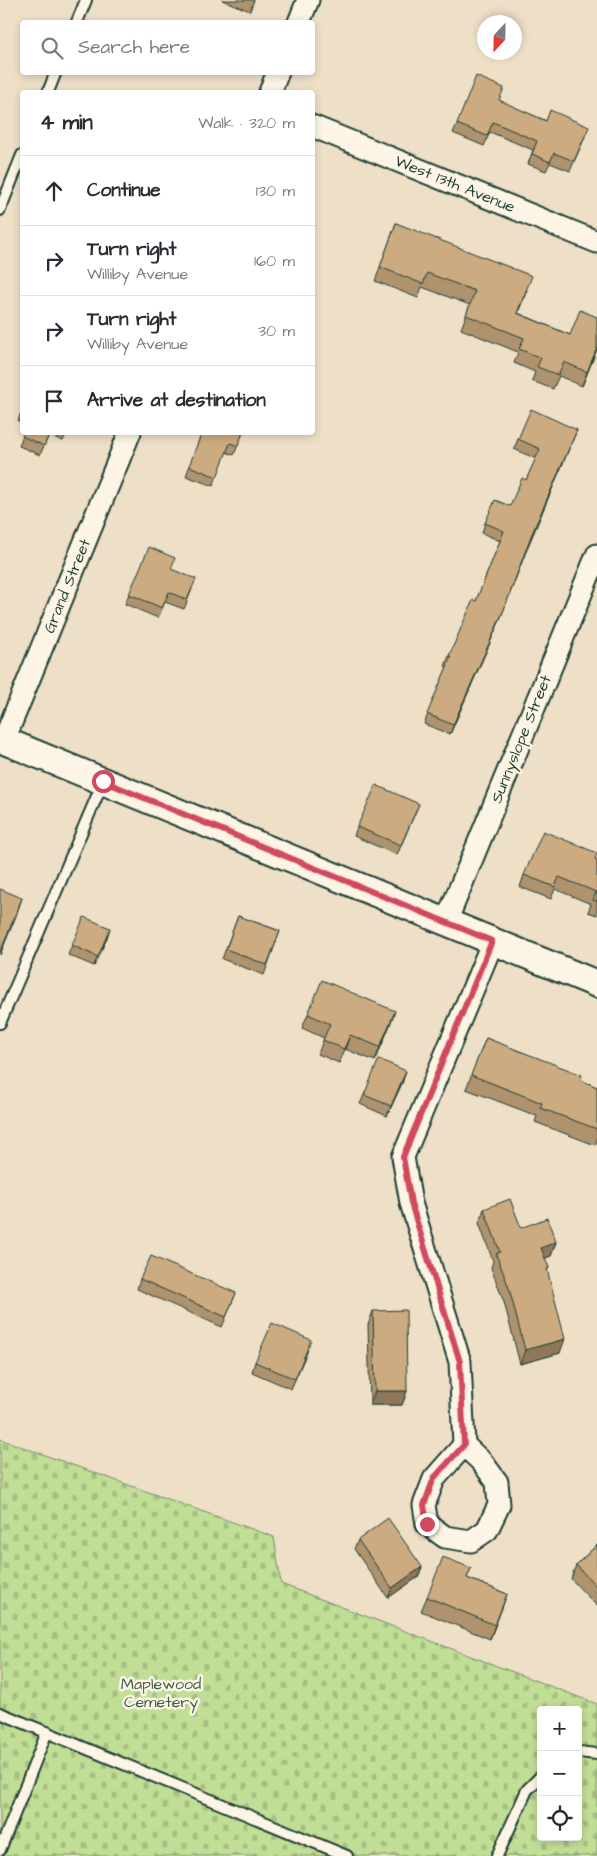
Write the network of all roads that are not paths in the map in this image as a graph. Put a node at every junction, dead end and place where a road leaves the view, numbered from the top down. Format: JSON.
{"nodes":[{"id":1,"x":86,"y":0,"type":"edge"},
{"id":2,"x":308,"y":0,"type":"edge"},
{"id":3,"x":78,"y":20,"type":"edge"},
{"id":4,"x":300,"y":20,"type":"edge"},
{"id":5,"x":55,"y":75,"type":"edge"},
{"id":6,"x":277,"y":75,"type":"edge"},
{"id":7,"x":49,"y":90,"type":"edge"},
{"id":8,"x":271,"y":90,"type":"edge"},
{"id":9,"x":315,"y":127,"type":"edge"},
{"id":10,"x":20,"y":160,"type":"edge"},
{"id":11,"x":0,"y":210,"type":"edge"},
{"id":12,"x":597,"y":242,"type":"edge"},
{"id":13,"x":129,"y":435,"type":"edge"},
{"id":14,"x":597,"y":555,"type":"edge"},
{"id":15,"x":2,"y":740,"type":"edge"},
{"id":16,"x":103,"y":781,"type":"junction"},
{"id":17,"x":446,"y":922,"type":"junction"},
{"id":18,"x":492,"y":941,"type":"junction"},
{"id":19,"x":597,"y":984,"type":"edge"},
{"id":20,"x":0,"y":1023,"type":"edge"},
{"id":21,"x":464,"y":1445,"type":"dead end"},
{"id":22,"x":0,"y":1713,"type":"edge"},
{"id":23,"x":47,"y":1732,"type":"junction"},
{"id":24,"x":582,"y":1752,"type":"edge"},
{"id":25,"x":597,"y":1754,"type":"edge"},
{"id":26,"x":537,"y":1780,"type":"edge"},
{"id":27,"x":0,"y":1850,"type":"edge"},
{"id":28,"x":347,"y":1856,"type":"edge"},
{"id":29,"x":497,"y":1856,"type":"edge"}],
"edges":[{"from":1,"to":3,"type":"lane"},
{"from":2,"to":4,"type":"street"},
{"from":5,"to":7,"type":"lane"},
{"from":6,"to":8,"type":"street"},
{"from":9,"to":12,"type":"street","name":"West 13th Avenue"},
{"from":10,"to":11,"type":"lane"},
{"from":13,"to":15,"type":"street","name":"Grand Street"},
{"from":14,"to":17,"type":"street","name":"Sunnyslope Street"},
{"from":15,"to":16,"type":"street"},
{"from":16,"to":17,"type":"street"},
{"from":16,"to":20,"type":"lane"},
{"from":17,"to":18,"type":"street"},
{"from":18,"to":19,"type":"street"},
{"from":18,"to":21,"type":"street"},
{"from":22,"to":23,"type":"lane"},
{"from":23,"to":27,"type":"lane"},
{"from":23,"to":28,"type":"lane"},
{"from":24,"to":25,"type":"lane"},
{"from":26,"to":29,"type":"lane"}]}
